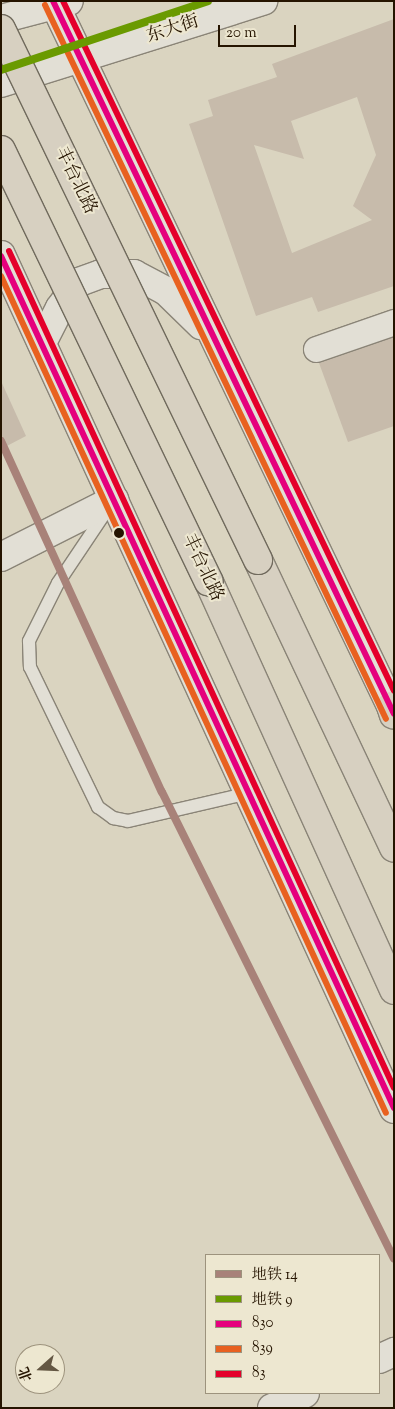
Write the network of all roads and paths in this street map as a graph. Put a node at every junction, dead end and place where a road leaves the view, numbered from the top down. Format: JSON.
{"nodes":[{"id":1,"x":263,"y":1,"type":"edge"},
{"id":2,"x":59,"y":3,"type":"edge"},
{"id":3,"x":1,"y":20,"type":"edge"},
{"id":4,"x":1,"y":29,"type":"edge"},
{"id":5,"x":82,"y":60,"type":"junction"},
{"id":6,"x":1,"y":83,"type":"edge"},
{"id":7,"x":1,"y":150,"type":"edge"},
{"id":8,"x":1,"y":255,"type":"edge"},
{"id":9,"x":394,"y":322,"type":"edge"},
{"id":10,"x":215,"y":338,"type":"junction"},
{"id":11,"x":42,"y":343,"type":"junction"},
{"id":12,"x":316,"y":350,"type":"dead end"},
{"id":13,"x":114,"y":500,"type":"junction"},
{"id":14,"x":1,"y":557,"type":"edge"},
{"id":15,"x":393,"y":711,"type":"edge"},
{"id":16,"x":249,"y":793,"type":"junction"},
{"id":17,"x":394,"y":848,"type":"edge"},
{"id":18,"x":394,"y":990,"type":"edge"},
{"id":19,"x":394,"y":1109,"type":"edge"},
{"id":20,"x":394,"y":1352,"type":"edge"},
{"id":21,"x":380,"y":1359,"type":"edge"},
{"id":22,"x":303,"y":1394,"type":"edge"},
{"id":23,"x":272,"y":1408,"type":"edge"}],
"edges":[{"from":1,"to":5,"type":"street","name":"东大街"},
{"from":2,"to":3,"type":"street"},
{"from":2,"to":5,"type":"street"},
{"from":4,"to":17,"type":"highway","name":"丰台北路","bridge":true},
{"from":5,"to":6,"type":"street","name":"东大街"},
{"from":5,"to":10,"type":"street"},
{"from":7,"to":18,"type":"highway","name":"丰台北路","bridge":true},
{"from":8,"to":11,"type":"street"},
{"from":9,"to":12,"type":"street"},
{"from":10,"to":11,"type":"street"},
{"from":10,"to":15,"type":"street"},
{"from":11,"to":13,"type":"street"},
{"from":13,"to":14,"type":"street"},
{"from":13,"to":16,"type":"street"},
{"from":13,"to":16,"type":"lane"},
{"from":16,"to":19,"type":"street"},
{"from":20,"to":21,"type":"street"},
{"from":22,"to":23,"type":"street"}]}
